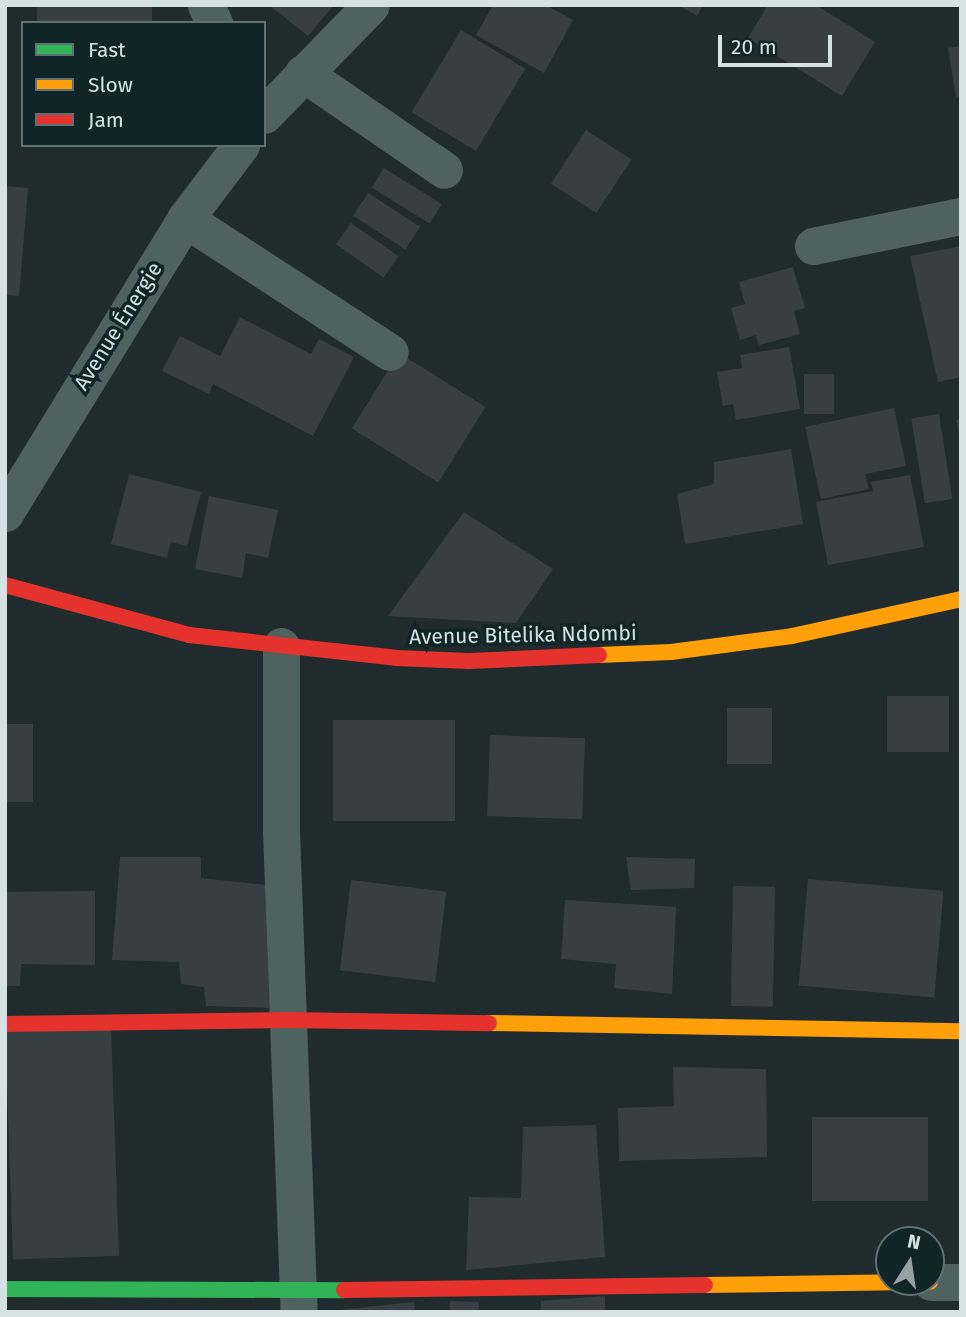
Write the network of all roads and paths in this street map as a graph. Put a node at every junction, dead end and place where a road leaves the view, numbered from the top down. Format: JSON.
{"nodes":[{"id":1,"x":206,"y":5,"type":"edge"},
{"id":2,"x":371,"y":5,"type":"edge"},
{"id":3,"x":213,"y":21,"type":"edge"},
{"id":4,"x":303,"y":73,"type":"junction"},
{"id":5,"x":266,"y":112,"type":"edge"},
{"id":6,"x":239,"y":147,"type":"edge"},
{"id":7,"x":444,"y":170,"type":"dead end"},
{"id":8,"x":961,"y":216,"type":"edge"},
{"id":9,"x":185,"y":219,"type":"junction"},
{"id":10,"x":813,"y":246,"type":"dead end"},
{"id":11,"x":390,"y":352,"type":"dead end"},
{"id":12,"x":5,"y":513,"type":"edge"},
{"id":13,"x":5,"y":585,"type":"edge"},
{"id":14,"x":961,"y":599,"type":"edge"},
{"id":15,"x":281,"y":646,"type":"junction"},
{"id":16,"x":287,"y":1020,"type":"junction"},
{"id":17,"x":5,"y":1024,"type":"edge"},
{"id":18,"x":961,"y":1031,"type":"edge"},
{"id":19,"x":875,"y":1284,"type":"edge"},
{"id":20,"x":5,"y":1289,"type":"edge"},
{"id":21,"x":298,"y":1301,"type":"edge"}],
"edges":[{"from":1,"to":3,"type":"street"},
{"from":2,"to":4,"type":"street"},
{"from":4,"to":5,"type":"street"},
{"from":4,"to":7,"type":"street"},
{"from":6,"to":9,"type":"street","name":"Avenue Énergie"},
{"from":8,"to":10,"type":"street"},
{"from":9,"to":11,"type":"street"},
{"from":9,"to":12,"type":"street","name":"Avenue Énergie"},
{"from":13,"to":15,"type":"street","name":"Avenue Bitelika Ndombi"},
{"from":14,"to":15,"type":"street","name":"Avenue Bitelika Ndombi"},
{"from":15,"to":16,"type":"street"},
{"from":16,"to":17,"type":"street"},
{"from":16,"to":18,"type":"street"},
{"from":16,"to":21,"type":"street"},
{"from":19,"to":21,"type":"street"},
{"from":20,"to":21,"type":"street"}]}
